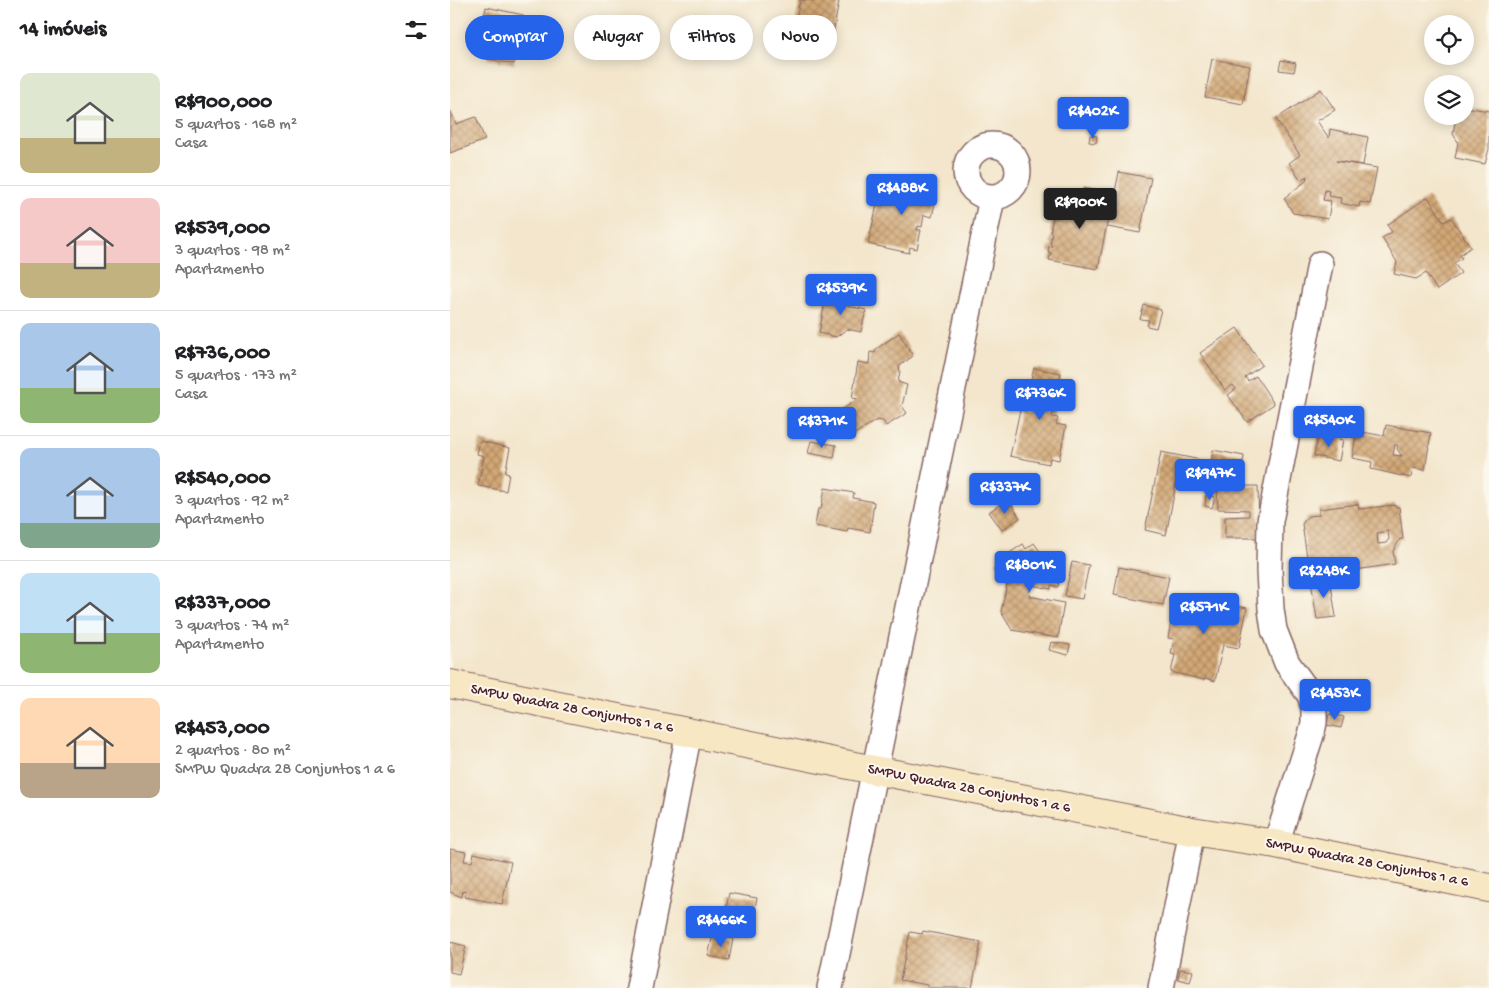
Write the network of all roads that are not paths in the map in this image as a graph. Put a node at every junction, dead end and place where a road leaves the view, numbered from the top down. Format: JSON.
{"nodes":[{"id":1,"x":992,"y":198,"type":"dead end"},
{"id":2,"x":1320,"y":264,"type":"dead end"},
{"id":3,"x":450,"y":684,"type":"edge"},
{"id":4,"x":689,"y":732,"type":"junction"},
{"id":5,"x":874,"y":770,"type":"junction"},
{"id":6,"x":1192,"y":831,"type":"junction"},
{"id":7,"x":1276,"y":844,"type":"junction"},
{"id":8,"x":1489,"y":888,"type":"edge"},
{"id":9,"x":639,"y":988,"type":"edge"},
{"id":10,"x":830,"y":988,"type":"edge"},
{"id":11,"x":1161,"y":988,"type":"edge"}],
"edges":[{"from":1,"to":5,"type":"street"},
{"from":2,"to":7,"type":"street"},
{"from":3,"to":4,"type":"street","name":"SMPW Quadra 28 Conjuntos 1 a 6"},
{"from":4,"to":5,"type":"street","name":"SMPW Quadra 28 Conjuntos 1 a 6"},
{"from":4,"to":9,"type":"street"},
{"from":5,"to":6,"type":"street","name":"SMPW Quadra 28 Conjuntos 1 a 6"},
{"from":5,"to":10,"type":"street"},
{"from":6,"to":7,"type":"street","name":"SMPW Quadra 28 Conjuntos 1 a 6"},
{"from":6,"to":11,"type":"street"},
{"from":7,"to":8,"type":"street","name":"SMPW Quadra 28 Conjuntos 1 a 6"}]}
